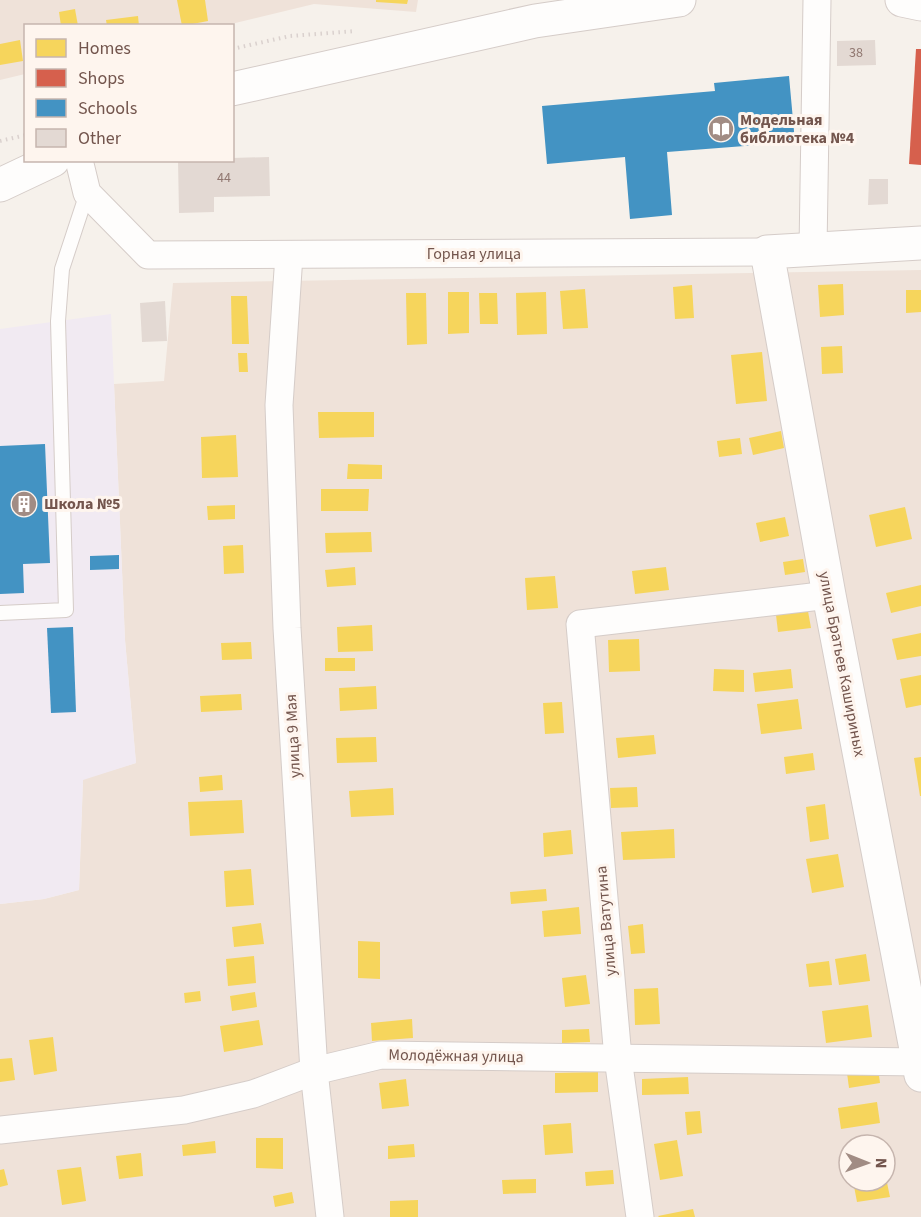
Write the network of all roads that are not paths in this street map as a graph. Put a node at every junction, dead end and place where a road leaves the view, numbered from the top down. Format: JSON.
{"nodes":[{"id":1,"x":680,"y":0,"type":"edge"},
{"id":2,"x":817,"y":0,"type":"edge"},
{"id":3,"x":902,"y":0,"type":"edge"},
{"id":4,"x":921,"y":4,"type":"edge"},
{"id":5,"x":541,"y":10,"type":"edge"},
{"id":6,"x":234,"y":88,"type":"edge"},
{"id":7,"x":49,"y":162,"type":"edge"},
{"id":8,"x":80,"y":162,"type":"edge"},
{"id":9,"x":0,"y":185,"type":"edge"},
{"id":10,"x":87,"y":193,"type":"junction"},
{"id":11,"x":921,"y":243,"type":"edge"},
{"id":12,"x":813,"y":249,"type":"junction"},
{"id":13,"x":767,"y":252,"type":"junction"},
{"id":14,"x":289,"y":255,"type":"junction"},
{"id":15,"x":829,"y":595,"type":"junction"},
{"id":16,"x":0,"y":613,"type":"edge"},
{"id":17,"x":618,"y":1058,"type":"junction"},
{"id":18,"x":920,"y":1066,"type":"edge"},
{"id":19,"x":314,"y":1071,"type":"junction"},
{"id":20,"x":0,"y":1130,"type":"edge"},
{"id":21,"x":330,"y":1217,"type":"edge"},
{"id":22,"x":640,"y":1217,"type":"edge"}],
"edges":[{"from":1,"to":5,"type":"street"},
{"from":2,"to":12,"type":"street"},
{"from":3,"to":4,"type":"street"},
{"from":5,"to":6,"type":"street"},
{"from":7,"to":9,"type":"street"},
{"from":8,"to":10,"type":"street"},
{"from":10,"to":14,"type":"street","name":"Горная улица"},
{"from":10,"to":16,"type":"lane"},
{"from":11,"to":12,"type":"street","name":"Горная улица"},
{"from":12,"to":13,"type":"street","name":"Горная улица"},
{"from":13,"to":14,"type":"street","name":"Горная улица"},
{"from":13,"to":15,"type":"street","name":"улица Братьев Кашириных"},
{"from":14,"to":19,"type":"street","name":"улица 9 Мая"},
{"from":15,"to":17,"type":"street","name":"улица Ватутина"},
{"from":15,"to":18,"type":"street","name":"улица Братьев Кашириных"},
{"from":17,"to":18,"type":"street","name":"Молодёжная улица"},
{"from":17,"to":19,"type":"street","name":"Молодёжная улица"},
{"from":17,"to":22,"type":"street","name":"улица Ватутина"},
{"from":19,"to":20,"type":"street","name":"Молодёжная улица"},
{"from":19,"to":21,"type":"street","name":"улица 9 Мая"}]}
